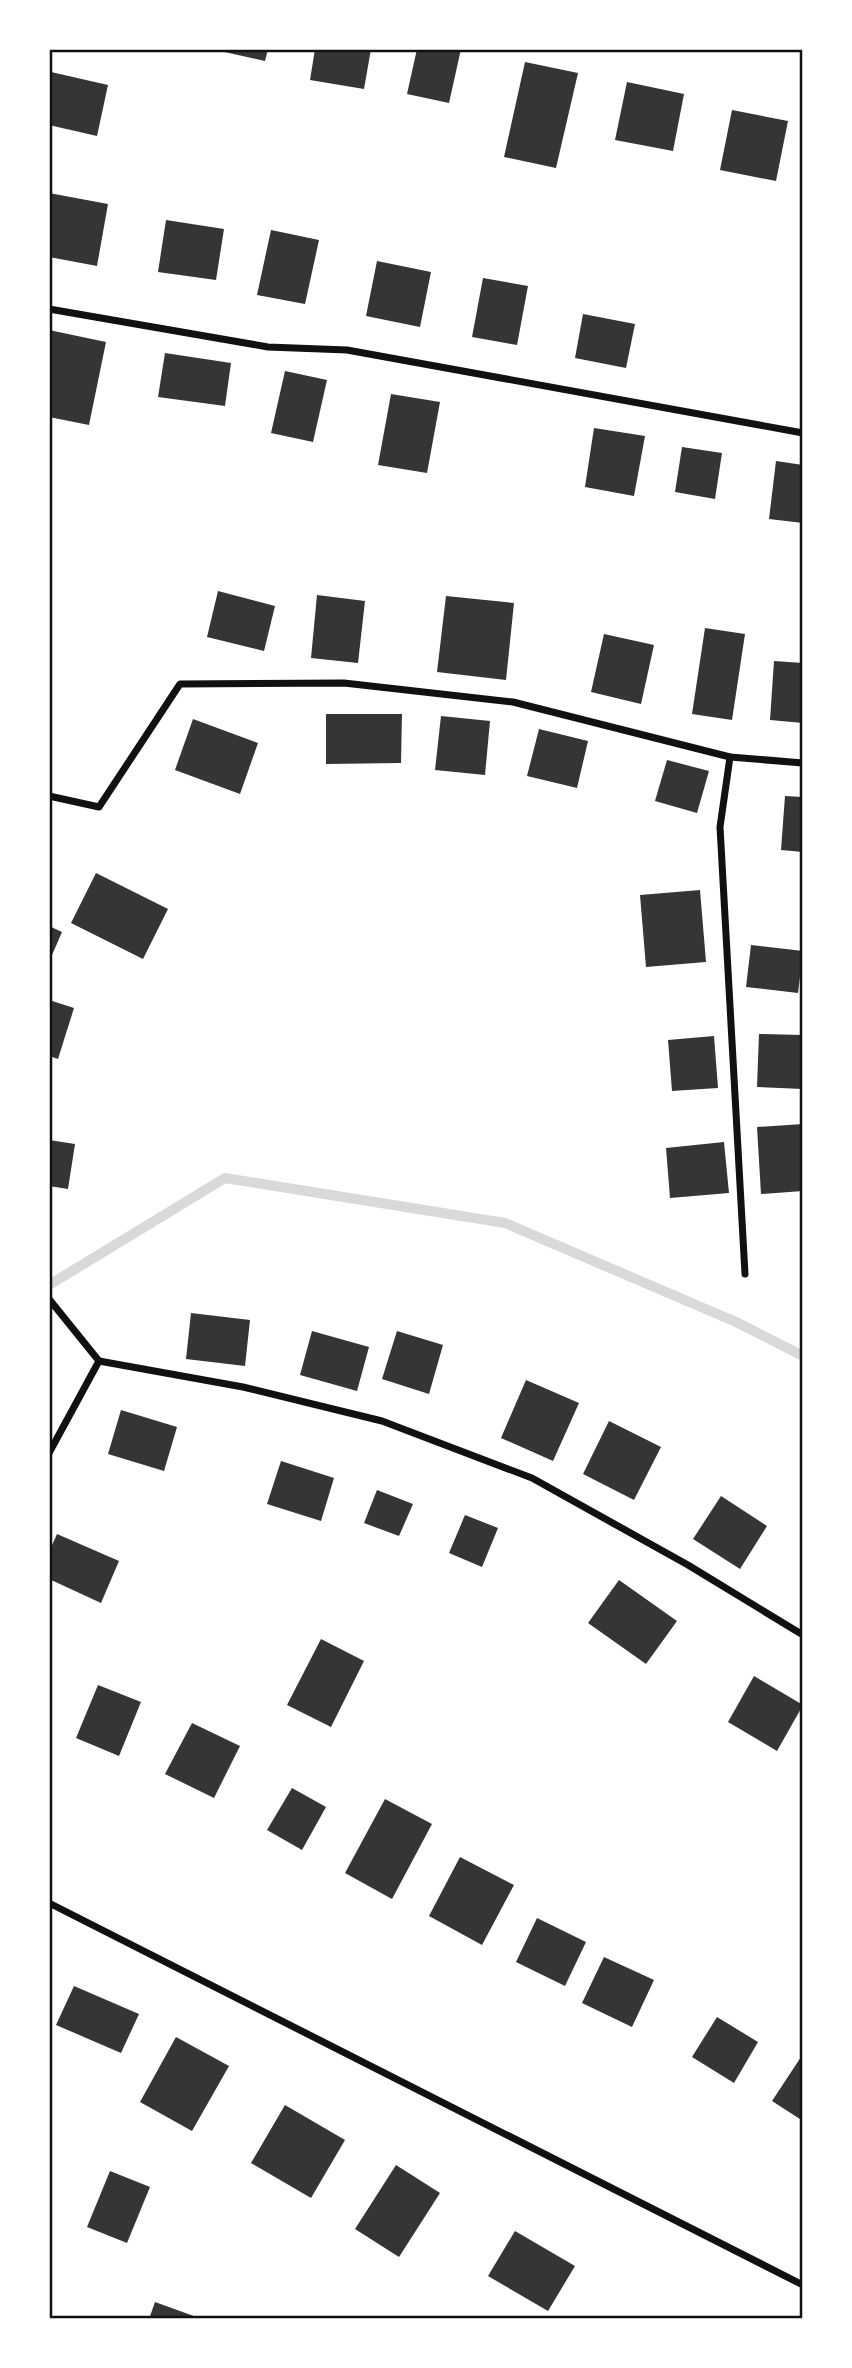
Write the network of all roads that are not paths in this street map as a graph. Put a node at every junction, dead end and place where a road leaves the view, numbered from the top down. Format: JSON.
{"nodes":[{"id":1,"x":49,"y":309,"type":"edge"},
{"id":2,"x":803,"y":433,"type":"edge"},
{"id":3,"x":730,"y":757,"type":"junction"},
{"id":4,"x":803,"y":763,"type":"edge"},
{"id":5,"x":49,"y":796,"type":"edge"},
{"id":6,"x":745,"y":1274,"type":"dead end"},
{"id":7,"x":49,"y":1298,"type":"edge"},
{"id":8,"x":99,"y":1361,"type":"junction"},
{"id":9,"x":49,"y":1453,"type":"edge"},
{"id":10,"x":803,"y":1635,"type":"edge"},
{"id":11,"x":49,"y":1903,"type":"edge"},
{"id":12,"x":803,"y":2286,"type":"edge"}],
"edges":[{"from":1,"to":2,"type":"street"},
{"from":3,"to":4,"type":"street"},
{"from":3,"to":5,"type":"street"},
{"from":3,"to":6,"type":"street"},
{"from":7,"to":8,"type":"street"},
{"from":8,"to":9,"type":"street"},
{"from":8,"to":10,"type":"street"},
{"from":11,"to":12,"type":"street"}]}
